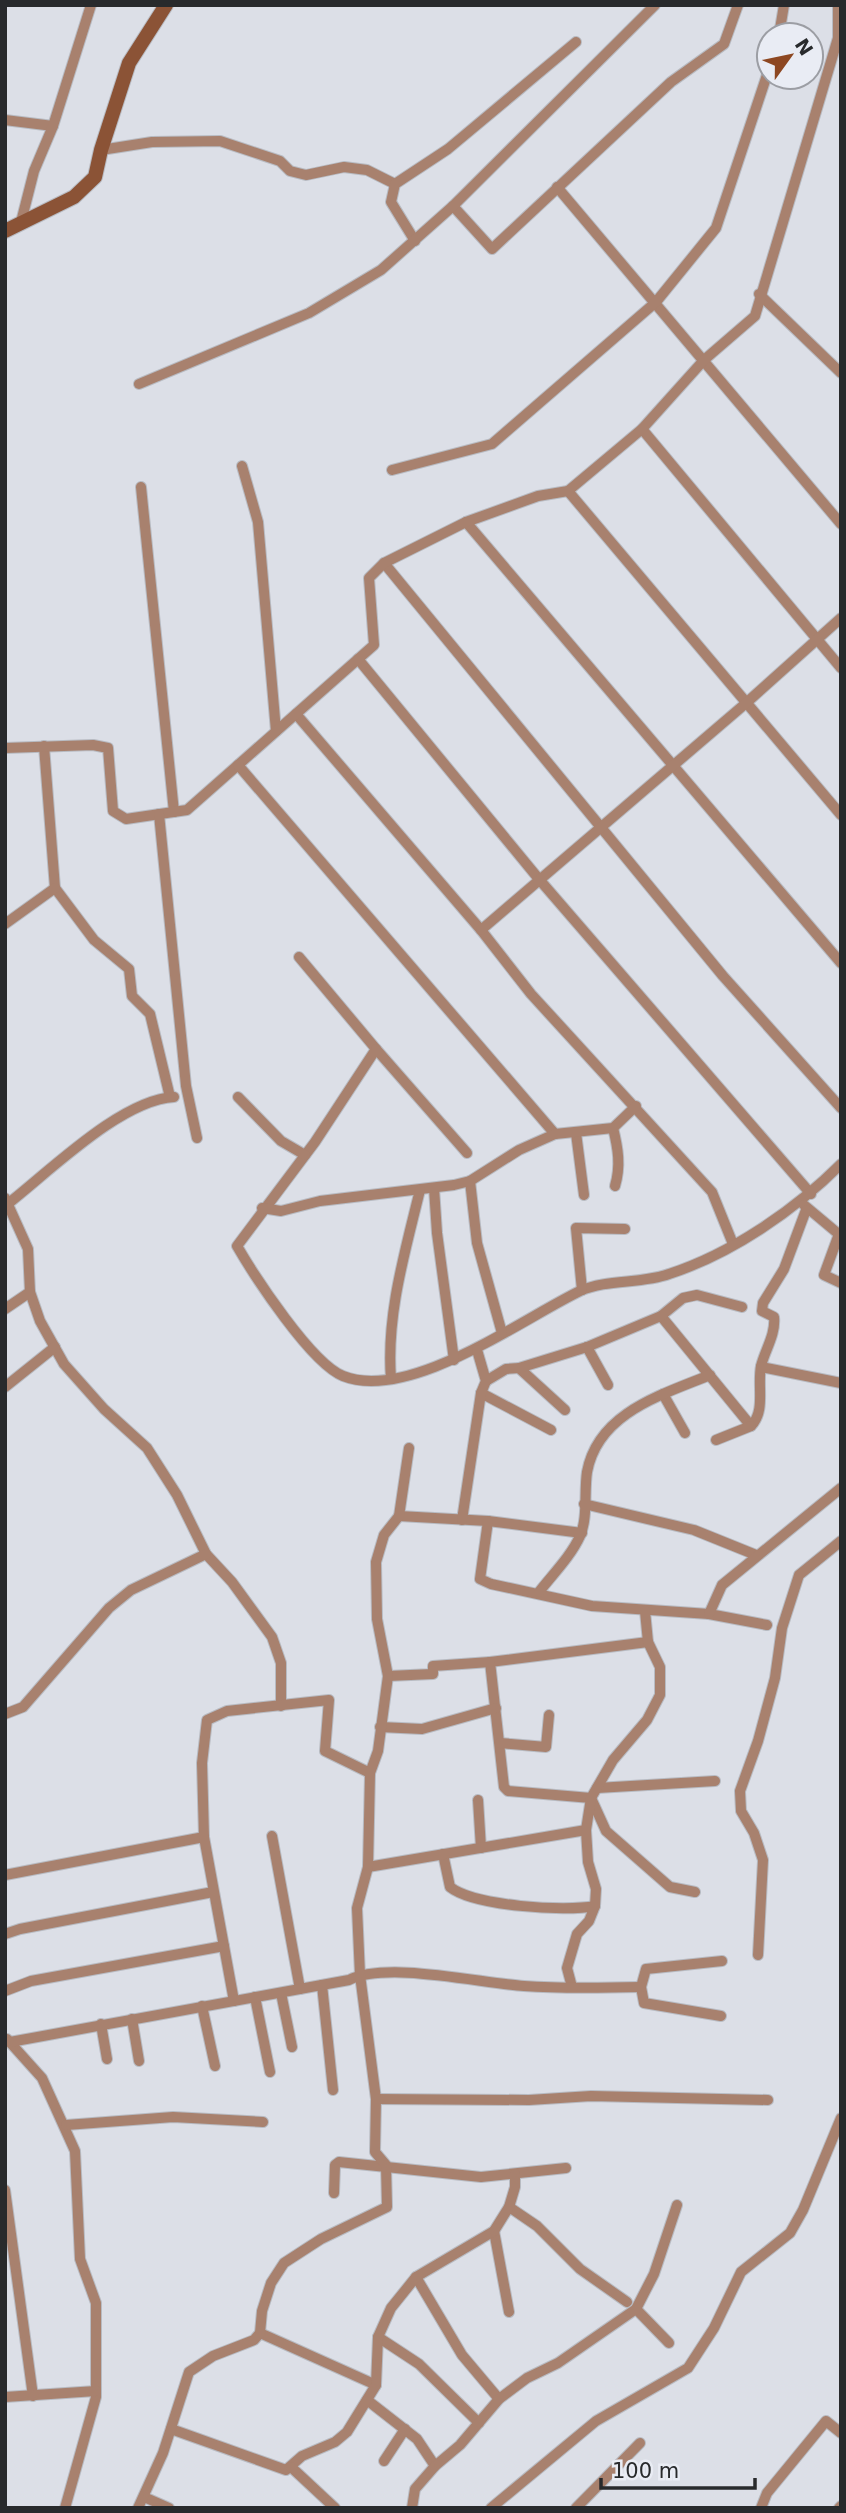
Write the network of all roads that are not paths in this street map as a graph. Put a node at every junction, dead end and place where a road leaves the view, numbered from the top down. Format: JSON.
{"nodes":[{"id":1,"x":91,"y":5,"type":"edge"},
{"id":2,"x":166,"y":5,"type":"edge"},
{"id":3,"x":654,"y":5,"type":"edge"},
{"id":4,"x":738,"y":5,"type":"edge"},
{"id":5,"x":838,"y":5,"type":"edge"},
{"id":6,"x":839,"y":38,"type":"edge"},
{"id":7,"x":576,"y":42,"type":"dead end"},
{"id":8,"x":762,"y":91,"type":"edge"},
{"id":9,"x":5,"y":120,"type":"edge"},
{"id":10,"x":53,"y":125,"type":"junction"},
{"id":11,"x":101,"y":150,"type":"junction"},
{"id":12,"x":395,"y":184,"type":"junction"},
{"id":13,"x":557,"y":187,"type":"junction"},
{"id":14,"x":453,"y":206,"type":"junction"},
{"id":15,"x":22,"y":222,"type":"junction"},
{"id":16,"x":5,"y":231,"type":"edge"},
{"id":17,"x":415,"y":241,"type":"junction"},
{"id":18,"x":759,"y":294,"type":"junction"},
{"id":19,"x":656,"y":302,"type":"junction"},
{"id":20,"x":704,"y":360,"type":"junction"},
{"id":21,"x":840,"y":370,"type":"edge"},
{"id":22,"x":139,"y":384,"type":"dead end"},
{"id":23,"x":642,"y":429,"type":"junction"},
{"id":24,"x":242,"y":466,"type":"dead end"},
{"id":25,"x":392,"y":470,"type":"dead end"},
{"id":26,"x":141,"y":487,"type":"dead end"},
{"id":27,"x":568,"y":491,"type":"junction"},
{"id":28,"x":466,"y":522,"type":"junction"},
{"id":29,"x":841,"y":524,"type":"edge"},
{"id":30,"x":384,"y":563,"type":"junction"},
{"id":31,"x":841,"y":618,"type":"edge"},
{"id":32,"x":817,"y":640,"type":"junction"},
{"id":33,"x":358,"y":659,"type":"junction"},
{"id":34,"x":841,"y":668,"type":"edge"},
{"id":35,"x":744,"y":704,"type":"junction"},
{"id":36,"x":296,"y":713,"type":"junction"},
{"id":37,"x":276,"y":731,"type":"junction"},
{"id":38,"x":44,"y":746,"type":"junction"},
{"id":39,"x":5,"y":748,"type":"edge"},
{"id":40,"x":238,"y":765,"type":"junction"},
{"id":41,"x":671,"y":766,"type":"junction"},
{"id":42,"x":174,"y":812,"type":"junction"},
{"id":43,"x":159,"y":814,"type":"junction"},
{"id":44,"x":841,"y":815,"type":"edge"},
{"id":45,"x":600,"y":828,"type":"junction"},
{"id":46,"x":538,"y":878,"type":"junction"},
{"id":47,"x":55,"y":888,"type":"junction"},
{"id":48,"x":5,"y":924,"type":"edge"},
{"id":49,"x":481,"y":930,"type":"junction"},
{"id":50,"x":299,"y":957,"type":"dead end"},
{"id":51,"x":841,"y":963,"type":"edge"},
{"id":52,"x":376,"y":1049,"type":"junction"},
{"id":53,"x":187,"y":1096,"type":"junction"},
{"id":54,"x":170,"y":1097,"type":"junction"},
{"id":55,"x":238,"y":1097,"type":"dead end"},
{"id":56,"x":636,"y":1106,"type":"junction"},
{"id":57,"x":841,"y":1108,"type":"edge"},
{"id":58,"x":613,"y":1128,"type":"junction"},
{"id":59,"x":576,"y":1133,"type":"junction"},
{"id":60,"x":555,"y":1134,"type":"junction"},
{"id":61,"x":197,"y":1138,"type":"dead end"},
{"id":62,"x":467,"y":1153,"type":"dead end"},
{"id":63,"x":305,"y":1155,"type":"junction"},
{"id":64,"x":841,"y":1164,"type":"edge"},
{"id":65,"x":470,"y":1181,"type":"junction"},
{"id":66,"x":615,"y":1186,"type":"dead end"},
{"id":67,"x":434,"y":1188,"type":"junction"},
{"id":68,"x":420,"y":1190,"type":"junction"},
{"id":69,"x":584,"y":1195,"type":"dead end"},
{"id":70,"x":806,"y":1201,"type":"junction"},
{"id":71,"x":6,"y":1203,"type":"edge"},
{"id":72,"x":262,"y":1208,"type":"junction"},
{"id":73,"x":625,"y":1229,"type":"dead end"},
{"id":74,"x":840,"y":1235,"type":"edge"},
{"id":75,"x":733,"y":1244,"type":"junction"},
{"id":76,"x":841,"y":1283,"type":"edge"},
{"id":77,"x":582,"y":1290,"type":"junction"},
{"id":78,"x":30,"y":1292,"type":"junction"},
{"id":79,"x":742,"y":1307,"type":"dead end"},
{"id":80,"x":5,"y":1309,"type":"edge"},
{"id":81,"x":661,"y":1316,"type":"junction"},
{"id":82,"x":502,"y":1333,"type":"junction"},
{"id":83,"x":55,"y":1347,"type":"junction"},
{"id":84,"x":587,"y":1347,"type":"junction"},
{"id":85,"x":477,"y":1350,"type":"junction"},
{"id":86,"x":454,"y":1360,"type":"junction"},
{"id":87,"x":761,"y":1367,"type":"junction"},
{"id":88,"x":519,"y":1368,"type":"junction"},
{"id":89,"x":710,"y":1375,"type":"junction"},
{"id":90,"x":391,"y":1379,"type":"junction"},
{"id":91,"x":486,"y":1381,"type":"junction"},
{"id":92,"x":841,"y":1383,"type":"edge"},
{"id":93,"x":608,"y":1385,"type":"dead end"},
{"id":94,"x":5,"y":1387,"type":"edge"},
{"id":95,"x":481,"y":1393,"type":"junction"},
{"id":96,"x":663,"y":1394,"type":"junction"},
{"id":97,"x":565,"y":1410,"type":"dead end"},
{"id":98,"x":751,"y":1426,"type":"junction"},
{"id":99,"x":551,"y":1430,"type":"dead end"},
{"id":100,"x":685,"y":1433,"type":"dead end"},
{"id":101,"x":716,"y":1440,"type":"dead end"},
{"id":102,"x":409,"y":1448,"type":"dead end"},
{"id":103,"x":841,"y":1488,"type":"edge"},
{"id":104,"x":584,"y":1504,"type":"junction"},
{"id":105,"x":399,"y":1516,"type":"junction"},
{"id":106,"x":462,"y":1520,"type":"junction"},
{"id":107,"x":488,"y":1521,"type":"junction"},
{"id":108,"x":582,"y":1533,"type":"junction"},
{"id":109,"x":841,"y":1541,"type":"edge"},
{"id":110,"x":206,"y":1554,"type":"junction"},
{"id":111,"x":756,"y":1555,"type":"junction"},
{"id":112,"x":539,"y":1592,"type":"junction"},
{"id":113,"x":645,"y":1611,"type":"junction"},
{"id":114,"x":709,"y":1614,"type":"junction"},
{"id":115,"x":767,"y":1625,"type":"dead end"},
{"id":116,"x":648,"y":1642,"type":"junction"},
{"id":117,"x":490,"y":1662,"type":"junction"},
{"id":118,"x":388,"y":1676,"type":"junction"},
{"id":119,"x":281,"y":1706,"type":"junction"},
{"id":120,"x":496,"y":1708,"type":"junction"},
{"id":121,"x":5,"y":1714,"type":"edge"},
{"id":122,"x":550,"y":1715,"type":"dead end"},
{"id":123,"x":380,"y":1727,"type":"junction"},
{"id":124,"x":500,"y":1743,"type":"junction"},
{"id":125,"x":370,"y":1773,"type":"junction"},
{"id":126,"x":715,"y":1781,"type":"dead end"},
{"id":127,"x":594,"y":1793,"type":"junction"},
{"id":128,"x":478,"y":1800,"type":"dead end"},
{"id":129,"x":586,"y":1830,"type":"junction"},
{"id":130,"x":272,"y":1836,"type":"dead end"},
{"id":131,"x":204,"y":1837,"type":"junction"},
{"id":132,"x":481,"y":1848,"type":"junction"},
{"id":133,"x":443,"y":1854,"type":"junction"},
{"id":134,"x":368,"y":1867,"type":"junction"},
{"id":135,"x":5,"y":1875,"type":"edge"},
{"id":136,"x":213,"y":1892,"type":"junction"},
{"id":137,"x":695,"y":1892,"type":"dead end"},
{"id":138,"x":595,"y":1906,"type":"junction"},
{"id":139,"x":5,"y":1934,"type":"edge"},
{"id":140,"x":225,"y":1946,"type":"junction"},
{"id":141,"x":758,"y":1955,"type":"dead end"},
{"id":142,"x":722,"y":1961,"type":"dead end"},
{"id":143,"x":360,"y":1975,"type":"junction"},
{"id":144,"x":322,"y":1985,"type":"junction"},
{"id":145,"x":572,"y":1987,"type":"junction"},
{"id":146,"x":641,"y":1987,"type":"junction"},
{"id":147,"x":300,"y":1989,"type":"junction"},
{"id":148,"x":5,"y":1991,"type":"edge"},
{"id":149,"x":281,"y":1993,"type":"junction"},
{"id":150,"x":255,"y":1997,"type":"junction"},
{"id":151,"x":234,"y":2001,"type":"junction"},
{"id":152,"x":202,"y":2006,"type":"junction"},
{"id":153,"x":721,"y":2015,"type":"dead end"},
{"id":154,"x":132,"y":2019,"type":"junction"},
{"id":155,"x":101,"y":2024,"type":"junction"},
{"id":156,"x":8,"y":2039,"type":"edge"},
{"id":157,"x":292,"y":2047,"type":"dead end"},
{"id":158,"x":107,"y":2059,"type":"dead end"},
{"id":159,"x":139,"y":2061,"type":"dead end"},
{"id":160,"x":215,"y":2066,"type":"dead end"},
{"id":161,"x":270,"y":2072,"type":"dead end"},
{"id":162,"x":333,"y":2090,"type":"dead end"},
{"id":163,"x":376,"y":2099,"type":"junction"},
{"id":164,"x":768,"y":2099,"type":"dead end"},
{"id":165,"x":841,"y":2118,"type":"edge"},
{"id":166,"x":263,"y":2122,"type":"dead end"},
{"id":167,"x":65,"y":2125,"type":"junction"},
{"id":168,"x":386,"y":2165,"type":"junction"},
{"id":169,"x":566,"y":2168,"type":"dead end"},
{"id":170,"x":515,"y":2174,"type":"junction"},
{"id":171,"x":5,"y":2190,"type":"edge"},
{"id":172,"x":334,"y":2193,"type":"dead end"},
{"id":173,"x":677,"y":2205,"type":"dead end"},
{"id":174,"x":509,"y":2207,"type":"junction"},
{"id":175,"x":494,"y":2231,"type":"junction"},
{"id":176,"x":10,"y":2257,"type":"edge"},
{"id":177,"x":416,"y":2277,"type":"junction"},
{"id":178,"x":631,"y":2306,"type":"junction"},
{"id":179,"x":509,"y":2312,"type":"dead end"},
{"id":180,"x":260,"y":2333,"type":"junction"},
{"id":181,"x":378,"y":2337,"type":"junction"},
{"id":182,"x":669,"y":2343,"type":"dead end"},
{"id":183,"x":376,"y":2385,"type":"junction"},
{"id":184,"x":96,"y":2391,"type":"junction"},
{"id":185,"x":33,"y":2396,"type":"junction"},
{"id":186,"x":5,"y":2397,"type":"edge"},
{"id":187,"x":499,"y":2399,"type":"junction"},
{"id":188,"x":368,"y":2400,"type":"junction"},
{"id":189,"x":478,"y":2423,"type":"junction"},
{"id":190,"x":171,"y":2429,"type":"junction"},
{"id":191,"x":405,"y":2429,"type":"junction"},
{"id":192,"x":841,"y":2433,"type":"edge"},
{"id":193,"x":640,"y":2443,"type":"dead end"},
{"id":194,"x":384,"y":2461,"type":"dead end"},
{"id":195,"x":435,"y":2466,"type":"junction"},
{"id":196,"x":291,"y":2467,"type":"junction"},
{"id":197,"x":141,"y":2502,"type":"edge"},
{"id":198,"x":65,"y":2508,"type":"edge"},
{"id":199,"x":169,"y":2508,"type":"edge"},
{"id":200,"x":335,"y":2508,"type":"edge"},
{"id":201,"x":412,"y":2508,"type":"edge"},
{"id":202,"x":491,"y":2508,"type":"edge"},
{"id":203,"x":576,"y":2508,"type":"edge"},
{"id":204,"x":761,"y":2508,"type":"edge"}],
"edges":[{"from":1,"to":10,"type":"street"},
{"from":2,"to":11,"type":"main road"},
{"from":3,"to":14,"type":"street"},
{"from":4,"to":13,"type":"street"},
{"from":5,"to":6,"type":"street"},
{"from":6,"to":18,"type":"street"},
{"from":7,"to":12,"type":"street"},
{"from":8,"to":19,"type":"street"},
{"from":9,"to":10,"type":"street"},
{"from":10,"to":15,"type":"street"},
{"from":11,"to":12,"type":"street"},
{"from":11,"to":15,"type":"main road"},
{"from":12,"to":17,"type":"street"},
{"from":13,"to":14,"type":"street"},
{"from":13,"to":19,"type":"street"},
{"from":14,"to":17,"type":"street"},
{"from":15,"to":16,"type":"main road"},
{"from":17,"to":22,"type":"street"},
{"from":18,"to":20,"type":"street"},
{"from":18,"to":21,"type":"street"},
{"from":19,"to":20,"type":"street"},
{"from":19,"to":25,"type":"street"},
{"from":20,"to":23,"type":"street"},
{"from":20,"to":29,"type":"street"},
{"from":23,"to":27,"type":"street"},
{"from":23,"to":32,"type":"street"},
{"from":24,"to":37,"type":"street"},
{"from":26,"to":42,"type":"street"},
{"from":27,"to":28,"type":"street"},
{"from":27,"to":35,"type":"street"},
{"from":28,"to":30,"type":"street"},
{"from":28,"to":41,"type":"street"},
{"from":30,"to":33,"type":"street"},
{"from":30,"to":45,"type":"street"},
{"from":31,"to":32,"type":"street"},
{"from":32,"to":34,"type":"street"},
{"from":32,"to":35,"type":"street"},
{"from":33,"to":36,"type":"street"},
{"from":33,"to":46,"type":"street"},
{"from":35,"to":41,"type":"street"},
{"from":35,"to":44,"type":"street"},
{"from":36,"to":37,"type":"street"},
{"from":36,"to":49,"type":"street"},
{"from":37,"to":40,"type":"street"},
{"from":38,"to":39,"type":"street"},
{"from":38,"to":43,"type":"street"},
{"from":38,"to":47,"type":"street"},
{"from":40,"to":42,"type":"street"},
{"from":40,"to":60,"type":"street"},
{"from":41,"to":45,"type":"street"},
{"from":41,"to":51,"type":"street"},
{"from":42,"to":43,"type":"street"},
{"from":43,"to":53,"type":"street"},
{"from":45,"to":46,"type":"street"},
{"from":45,"to":57,"type":"street"},
{"from":46,"to":49,"type":"street"},
{"from":46,"to":70,"type":"street"},
{"from":47,"to":48,"type":"street"},
{"from":47,"to":54,"type":"street"},
{"from":49,"to":56,"type":"street"},
{"from":50,"to":52,"type":"street"},
{"from":52,"to":62,"type":"street"},
{"from":52,"to":63,"type":"street"},
{"from":53,"to":54,"type":"street"},
{"from":53,"to":61,"type":"street"},
{"from":54,"to":71,"type":"street"},
{"from":55,"to":63,"type":"street"},
{"from":56,"to":58,"type":"street"},
{"from":56,"to":75,"type":"street"},
{"from":58,"to":59,"type":"street"},
{"from":58,"to":66,"type":"street"},
{"from":59,"to":60,"type":"street"},
{"from":59,"to":69,"type":"street"},
{"from":60,"to":65,"type":"street"},
{"from":63,"to":72,"type":"street"},
{"from":64,"to":70,"type":"street"},
{"from":65,"to":67,"type":"street"},
{"from":65,"to":82,"type":"street"},
{"from":67,"to":68,"type":"street"},
{"from":67,"to":86,"type":"street"},
{"from":68,"to":72,"type":"street"},
{"from":68,"to":90,"type":"street"},
{"from":70,"to":74,"type":"street"},
{"from":70,"to":75,"type":"street"},
{"from":70,"to":87,"type":"street"},
{"from":71,"to":78,"type":"street"},
{"from":72,"to":90,"type":"street"},
{"from":73,"to":77,"type":"street"},
{"from":74,"to":76,"type":"street"},
{"from":75,"to":77,"type":"street"},
{"from":77,"to":82,"type":"street"},
{"from":78,"to":80,"type":"street"},
{"from":78,"to":83,"type":"street"},
{"from":79,"to":81,"type":"street"},
{"from":81,"to":84,"type":"street"},
{"from":81,"to":89,"type":"street"},
{"from":82,"to":85,"type":"street"},
{"from":83,"to":94,"type":"street"},
{"from":83,"to":110,"type":"street"},
{"from":84,"to":88,"type":"street"},
{"from":84,"to":93,"type":"street"},
{"from":85,"to":86,"type":"street"},
{"from":85,"to":91,"type":"street"},
{"from":86,"to":90,"type":"street"},
{"from":87,"to":92,"type":"street"},
{"from":87,"to":98,"type":"street"},
{"from":88,"to":91,"type":"street"},
{"from":88,"to":97,"type":"street"},
{"from":89,"to":96,"type":"street"},
{"from":89,"to":98,"type":"street"},
{"from":91,"to":95,"type":"street"},
{"from":95,"to":99,"type":"street"},
{"from":95,"to":106,"type":"street"},
{"from":96,"to":100,"type":"street"},
{"from":96,"to":104,"type":"street"},
{"from":98,"to":101,"type":"street"},
{"from":102,"to":105,"type":"street"},
{"from":103,"to":111,"type":"street"},
{"from":104,"to":108,"type":"street"},
{"from":104,"to":111,"type":"street"},
{"from":105,"to":106,"type":"street"},
{"from":105,"to":118,"type":"street"},
{"from":106,"to":107,"type":"street"},
{"from":107,"to":108,"type":"street"},
{"from":107,"to":112,"type":"street"},
{"from":108,"to":112,"type":"street"},
{"from":109,"to":141,"type":"street"},
{"from":110,"to":119,"type":"street"},
{"from":110,"to":121,"type":"street"},
{"from":111,"to":114,"type":"street"},
{"from":112,"to":113,"type":"street"},
{"from":113,"to":114,"type":"street"},
{"from":113,"to":116,"type":"street"},
{"from":114,"to":115,"type":"street"},
{"from":116,"to":117,"type":"street"},
{"from":116,"to":127,"type":"street"},
{"from":117,"to":118,"type":"street"},
{"from":117,"to":120,"type":"street"},
{"from":118,"to":123,"type":"street"},
{"from":119,"to":125,"type":"street"},
{"from":119,"to":131,"type":"street"},
{"from":120,"to":123,"type":"street"},
{"from":120,"to":124,"type":"street"},
{"from":122,"to":124,"type":"street"},
{"from":123,"to":125,"type":"street"},
{"from":124,"to":127,"type":"street"},
{"from":125,"to":134,"type":"street"},
{"from":126,"to":127,"type":"street"},
{"from":127,"to":129,"type":"street"},
{"from":127,"to":137,"type":"street"},
{"from":128,"to":132,"type":"street"},
{"from":129,"to":132,"type":"street"},
{"from":129,"to":138,"type":"street"},
{"from":130,"to":147,"type":"street"},
{"from":131,"to":135,"type":"street"},
{"from":131,"to":136,"type":"street"},
{"from":132,"to":133,"type":"street"},
{"from":133,"to":134,"type":"street"},
{"from":133,"to":138,"type":"street"},
{"from":134,"to":143,"type":"street"},
{"from":136,"to":139,"type":"street"},
{"from":136,"to":140,"type":"street"},
{"from":138,"to":145,"type":"street"},
{"from":140,"to":148,"type":"street"},
{"from":140,"to":151,"type":"street"},
{"from":142,"to":146,"type":"street"},
{"from":143,"to":144,"type":"street"},
{"from":143,"to":145,"type":"street"},
{"from":143,"to":163,"type":"street"},
{"from":144,"to":147,"type":"street"},
{"from":144,"to":162,"type":"street"},
{"from":145,"to":146,"type":"street"},
{"from":146,"to":153,"type":"street"},
{"from":147,"to":149,"type":"street"},
{"from":149,"to":150,"type":"street"},
{"from":149,"to":157,"type":"street"},
{"from":150,"to":151,"type":"street"},
{"from":150,"to":161,"type":"street"},
{"from":151,"to":152,"type":"street"},
{"from":152,"to":154,"type":"street"},
{"from":152,"to":160,"type":"street"},
{"from":154,"to":155,"type":"street"},
{"from":154,"to":159,"type":"street"},
{"from":155,"to":156,"type":"street"},
{"from":155,"to":158,"type":"street"},
{"from":156,"to":167,"type":"street"},
{"from":163,"to":164,"type":"street"},
{"from":163,"to":168,"type":"street"},
{"from":165,"to":202,"type":"street"},
{"from":166,"to":167,"type":"street"},
{"from":167,"to":184,"type":"street"},
{"from":168,"to":170,"type":"street"},
{"from":168,"to":172,"type":"street"},
{"from":168,"to":180,"type":"street"},
{"from":169,"to":170,"type":"street"},
{"from":170,"to":174,"type":"street"},
{"from":171,"to":176,"type":"street"},
{"from":173,"to":178,"type":"street"},
{"from":174,"to":175,"type":"street"},
{"from":174,"to":178,"type":"street"},
{"from":175,"to":177,"type":"street"},
{"from":175,"to":179,"type":"street"},
{"from":176,"to":185,"type":"street"},
{"from":177,"to":181,"type":"street"},
{"from":177,"to":187,"type":"street"},
{"from":178,"to":182,"type":"street"},
{"from":178,"to":187,"type":"street"},
{"from":180,"to":183,"type":"street"},
{"from":180,"to":190,"type":"street"},
{"from":181,"to":183,"type":"street"},
{"from":181,"to":189,"type":"street"},
{"from":183,"to":188,"type":"street"},
{"from":184,"to":185,"type":"street"},
{"from":184,"to":198,"type":"street"},
{"from":185,"to":186,"type":"street"},
{"from":187,"to":189,"type":"street"},
{"from":188,"to":191,"type":"street"},
{"from":188,"to":196,"type":"street"},
{"from":189,"to":195,"type":"street"},
{"from":190,"to":196,"type":"street"},
{"from":190,"to":197,"type":"street"},
{"from":191,"to":194,"type":"street"},
{"from":191,"to":195,"type":"street"},
{"from":192,"to":204,"type":"street"},
{"from":193,"to":203,"type":"street"},
{"from":195,"to":201,"type":"street"},
{"from":196,"to":200,"type":"street"},
{"from":197,"to":199,"type":"street"}]}
